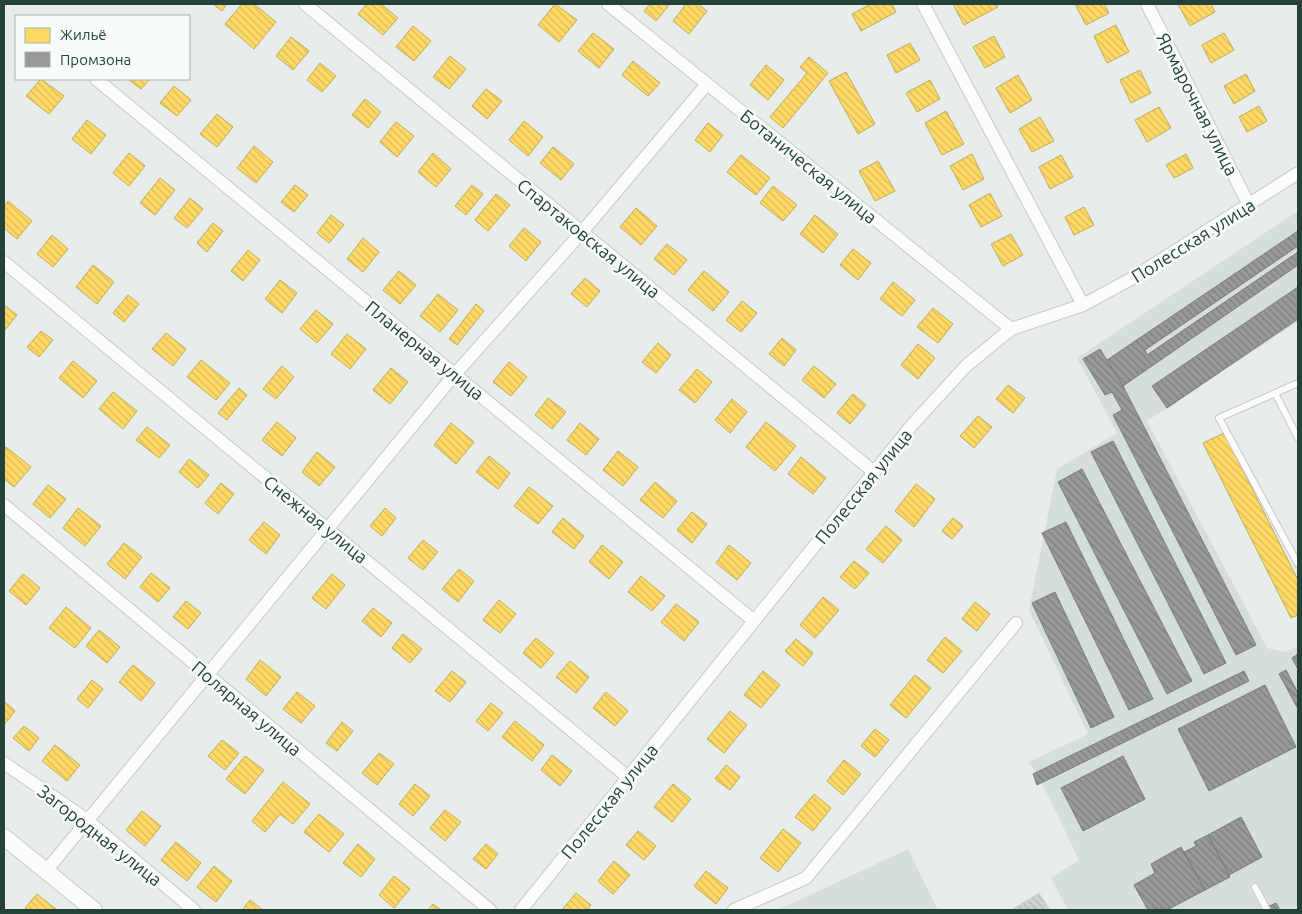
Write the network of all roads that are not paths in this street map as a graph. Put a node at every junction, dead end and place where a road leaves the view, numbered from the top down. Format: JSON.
{"nodes":[{"id":1,"x":305,"y":4,"type":"edge"},
{"id":2,"x":608,"y":4,"type":"edge"},
{"id":3,"x":923,"y":4,"type":"edge"},
{"id":4,"x":1147,"y":4,"type":"edge"},
{"id":5,"x":97,"y":80,"type":"edge"},
{"id":6,"x":707,"y":84,"type":"junction"},
{"id":7,"x":1298,"y":173,"type":"edge"},
{"id":8,"x":1248,"y":205,"type":"junction"},
{"id":9,"x":582,"y":232,"type":"junction"},
{"id":10,"x":4,"y":262,"type":"edge"},
{"id":11,"x":1083,"y":305,"type":"junction"},
{"id":12,"x":1011,"y":329,"type":"junction"},
{"id":13,"x":455,"y":374,"type":"junction"},
{"id":14,"x":1298,"y":383,"type":"edge"},
{"id":15,"x":1275,"y":393,"type":"junction"},
{"id":16,"x":1298,"y":438,"type":"edge"},
{"id":17,"x":874,"y":472,"type":"junction"},
{"id":18,"x":4,"y":505,"type":"edge"},
{"id":19,"x":327,"y":529,"type":"junction"},
{"id":20,"x":1298,"y":564,"type":"edge"},
{"id":21,"x":754,"y":621,"type":"junction"},
{"id":22,"x":1016,"y":623,"type":"dead end"},
{"id":23,"x":206,"y":674,"type":"junction"},
{"id":24,"x":4,"y":763,"type":"edge"},
{"id":25,"x":628,"y":777,"type":"junction"},
{"id":26,"x":87,"y":820,"type":"junction"},
{"id":27,"x":4,"y":837,"type":"edge"},
{"id":28,"x":46,"y":871,"type":"junction"},
{"id":29,"x":1255,"y":886,"type":"dead end"},
{"id":30,"x":94,"y":910,"type":"edge"},
{"id":31,"x":194,"y":910,"type":"edge"},
{"id":32,"x":490,"y":910,"type":"edge"},
{"id":33,"x":521,"y":910,"type":"edge"},
{"id":34,"x":734,"y":910,"type":"edge"},
{"id":35,"x":1267,"y":910,"type":"edge"}],
"edges":[{"from":1,"to":9,"type":"street","name":"Спартаковская улица"},
{"from":2,"to":6,"type":"street","name":"Ботаническая улица"},
{"from":3,"to":11,"type":"street"},
{"from":4,"to":8,"type":"street","name":"Ярмарочная улица"},
{"from":5,"to":13,"type":"street","name":"Планерная улица"},
{"from":6,"to":9,"type":"street"},
{"from":6,"to":12,"type":"street","name":"Ботаническая улица"},
{"from":7,"to":8,"type":"street","name":"Полесская улица"},
{"from":8,"to":11,"type":"street","name":"Полесская улица"},
{"from":9,"to":13,"type":"street"},
{"from":9,"to":17,"type":"street","name":"Спартаковская улица"},
{"from":10,"to":19,"type":"street","name":"Снежная улица"},
{"from":11,"to":12,"type":"street","name":"Полесская улица"},
{"from":12,"to":17,"type":"street","name":"Полесская улица"},
{"from":13,"to":19,"type":"street"},
{"from":13,"to":21,"type":"street","name":"Планерная улица"},
{"from":14,"to":15,"type":"lane"},
{"from":15,"to":16,"type":"lane"},
{"from":15,"to":20,"type":"lane"},
{"from":17,"to":21,"type":"street","name":"Полесская улица"},
{"from":18,"to":23,"type":"street","name":"Полярная улица"},
{"from":19,"to":23,"type":"street"},
{"from":19,"to":25,"type":"street","name":"Снежная улица"},
{"from":21,"to":25,"type":"street","name":"Полесская улица"},
{"from":22,"to":34,"type":"street"},
{"from":23,"to":26,"type":"street"},
{"from":23,"to":32,"type":"street","name":"Полярная улица"},
{"from":24,"to":26,"type":"street","name":"Загородная улица"},
{"from":25,"to":33,"type":"street","name":"Полесская улица"},
{"from":26,"to":28,"type":"street"},
{"from":26,"to":31,"type":"street","name":"Загородная улица"},
{"from":27,"to":28,"type":"main road"},
{"from":28,"to":30,"type":"main road"},
{"from":29,"to":35,"type":"lane"}]}
